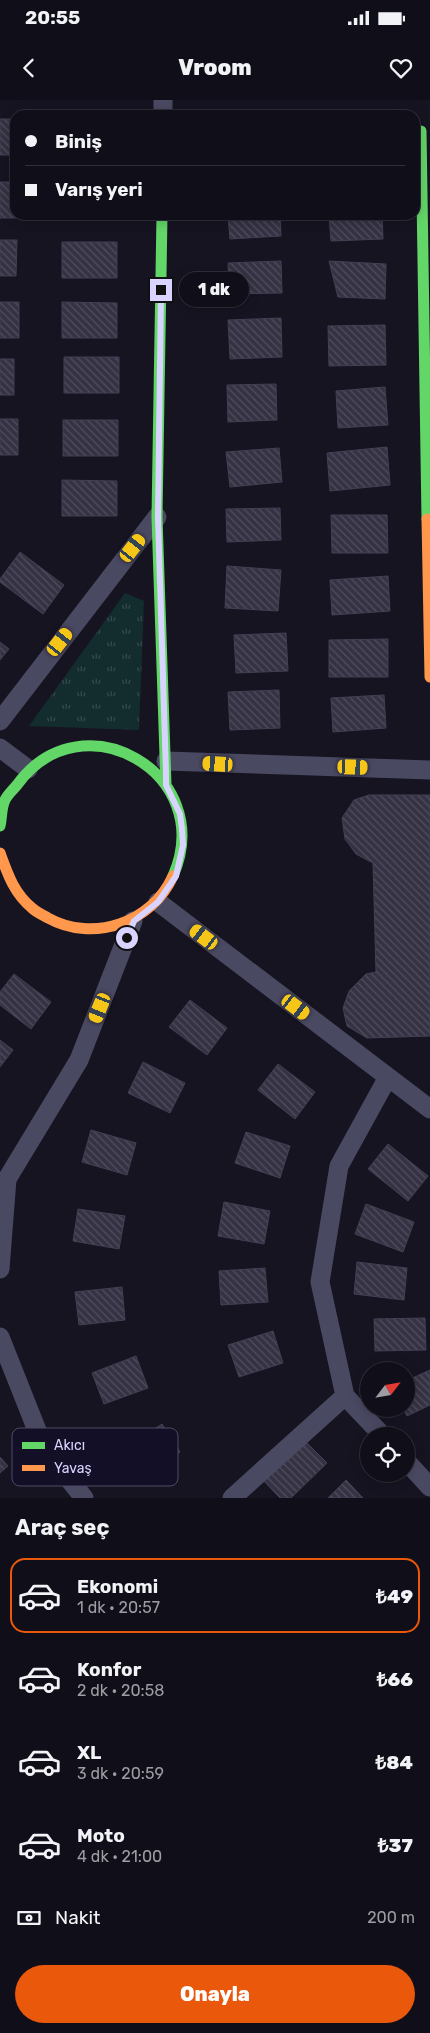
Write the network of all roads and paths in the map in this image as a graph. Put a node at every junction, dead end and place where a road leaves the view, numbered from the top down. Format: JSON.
{"nodes":[{"id":1,"x":422,"y":131,"type":"edge"},
{"id":2,"x":162,"y":220,"type":"edge"},
{"id":3,"x":158,"y":517,"type":"junction"},
{"id":4,"x":430,"y":677,"type":"edge"},
{"id":5,"x":0,"y":721,"type":"edge"},
{"id":6,"x":0,"y":748,"type":"edge"},
{"id":7,"x":166,"y":761,"type":"junction"},
{"id":8,"x":28,"y":769,"type":"junction"},
{"id":9,"x":430,"y":770,"type":"edge"},
{"id":10,"x":166,"y":785,"type":"junction"},
{"id":11,"x":0,"y":826,"type":"edge"},
{"id":12,"x":0,"y":853,"type":"edge"},
{"id":13,"x":158,"y":902,"type":"junction"},
{"id":14,"x":134,"y":921,"type":"junction"},
{"id":15,"x":388,"y":1077,"type":"junction"},
{"id":16,"x":430,"y":1109,"type":"edge"},
{"id":17,"x":0,"y":1269,"type":"edge"},
{"id":18,"x":0,"y":1337,"type":"edge"},
{"id":19,"x":345,"y":1396,"type":"junction"},
{"id":20,"x":374,"y":1427,"type":"edge"},
{"id":21,"x":36,"y":1428,"type":"edge"},
{"id":22,"x":415,"y":1471,"type":"edge"},
{"id":23,"x":74,"y":1486,"type":"edge"},
{"id":24,"x":430,"y":1487,"type":"edge"},
{"id":25,"x":84,"y":1498,"type":"edge"},
{"id":26,"x":232,"y":1498,"type":"edge"}],
"edges":[{"from":1,"to":4,"type":"street"},
{"from":2,"to":3,"type":"street"},
{"from":3,"to":5,"type":"street"},
{"from":3,"to":7,"type":"street"},
{"from":6,"to":8,"type":"street"},
{"from":7,"to":9,"type":"street"},
{"from":7,"to":10,"type":"street"},
{"from":8,"to":10,"type":"street"},
{"from":8,"to":11,"type":"street"},
{"from":10,"to":13,"type":"street"},
{"from":12,"to":14,"type":"street"},
{"from":13,"to":14,"type":"street"},
{"from":13,"to":15,"type":"street"},
{"from":14,"to":17,"type":"street"},
{"from":15,"to":16,"type":"street"},
{"from":15,"to":19,"type":"street"},
{"from":18,"to":21,"type":"street"},
{"from":19,"to":20,"type":"street"},
{"from":19,"to":26,"type":"street"},
{"from":22,"to":24,"type":"street"},
{"from":23,"to":25,"type":"street"}]}
